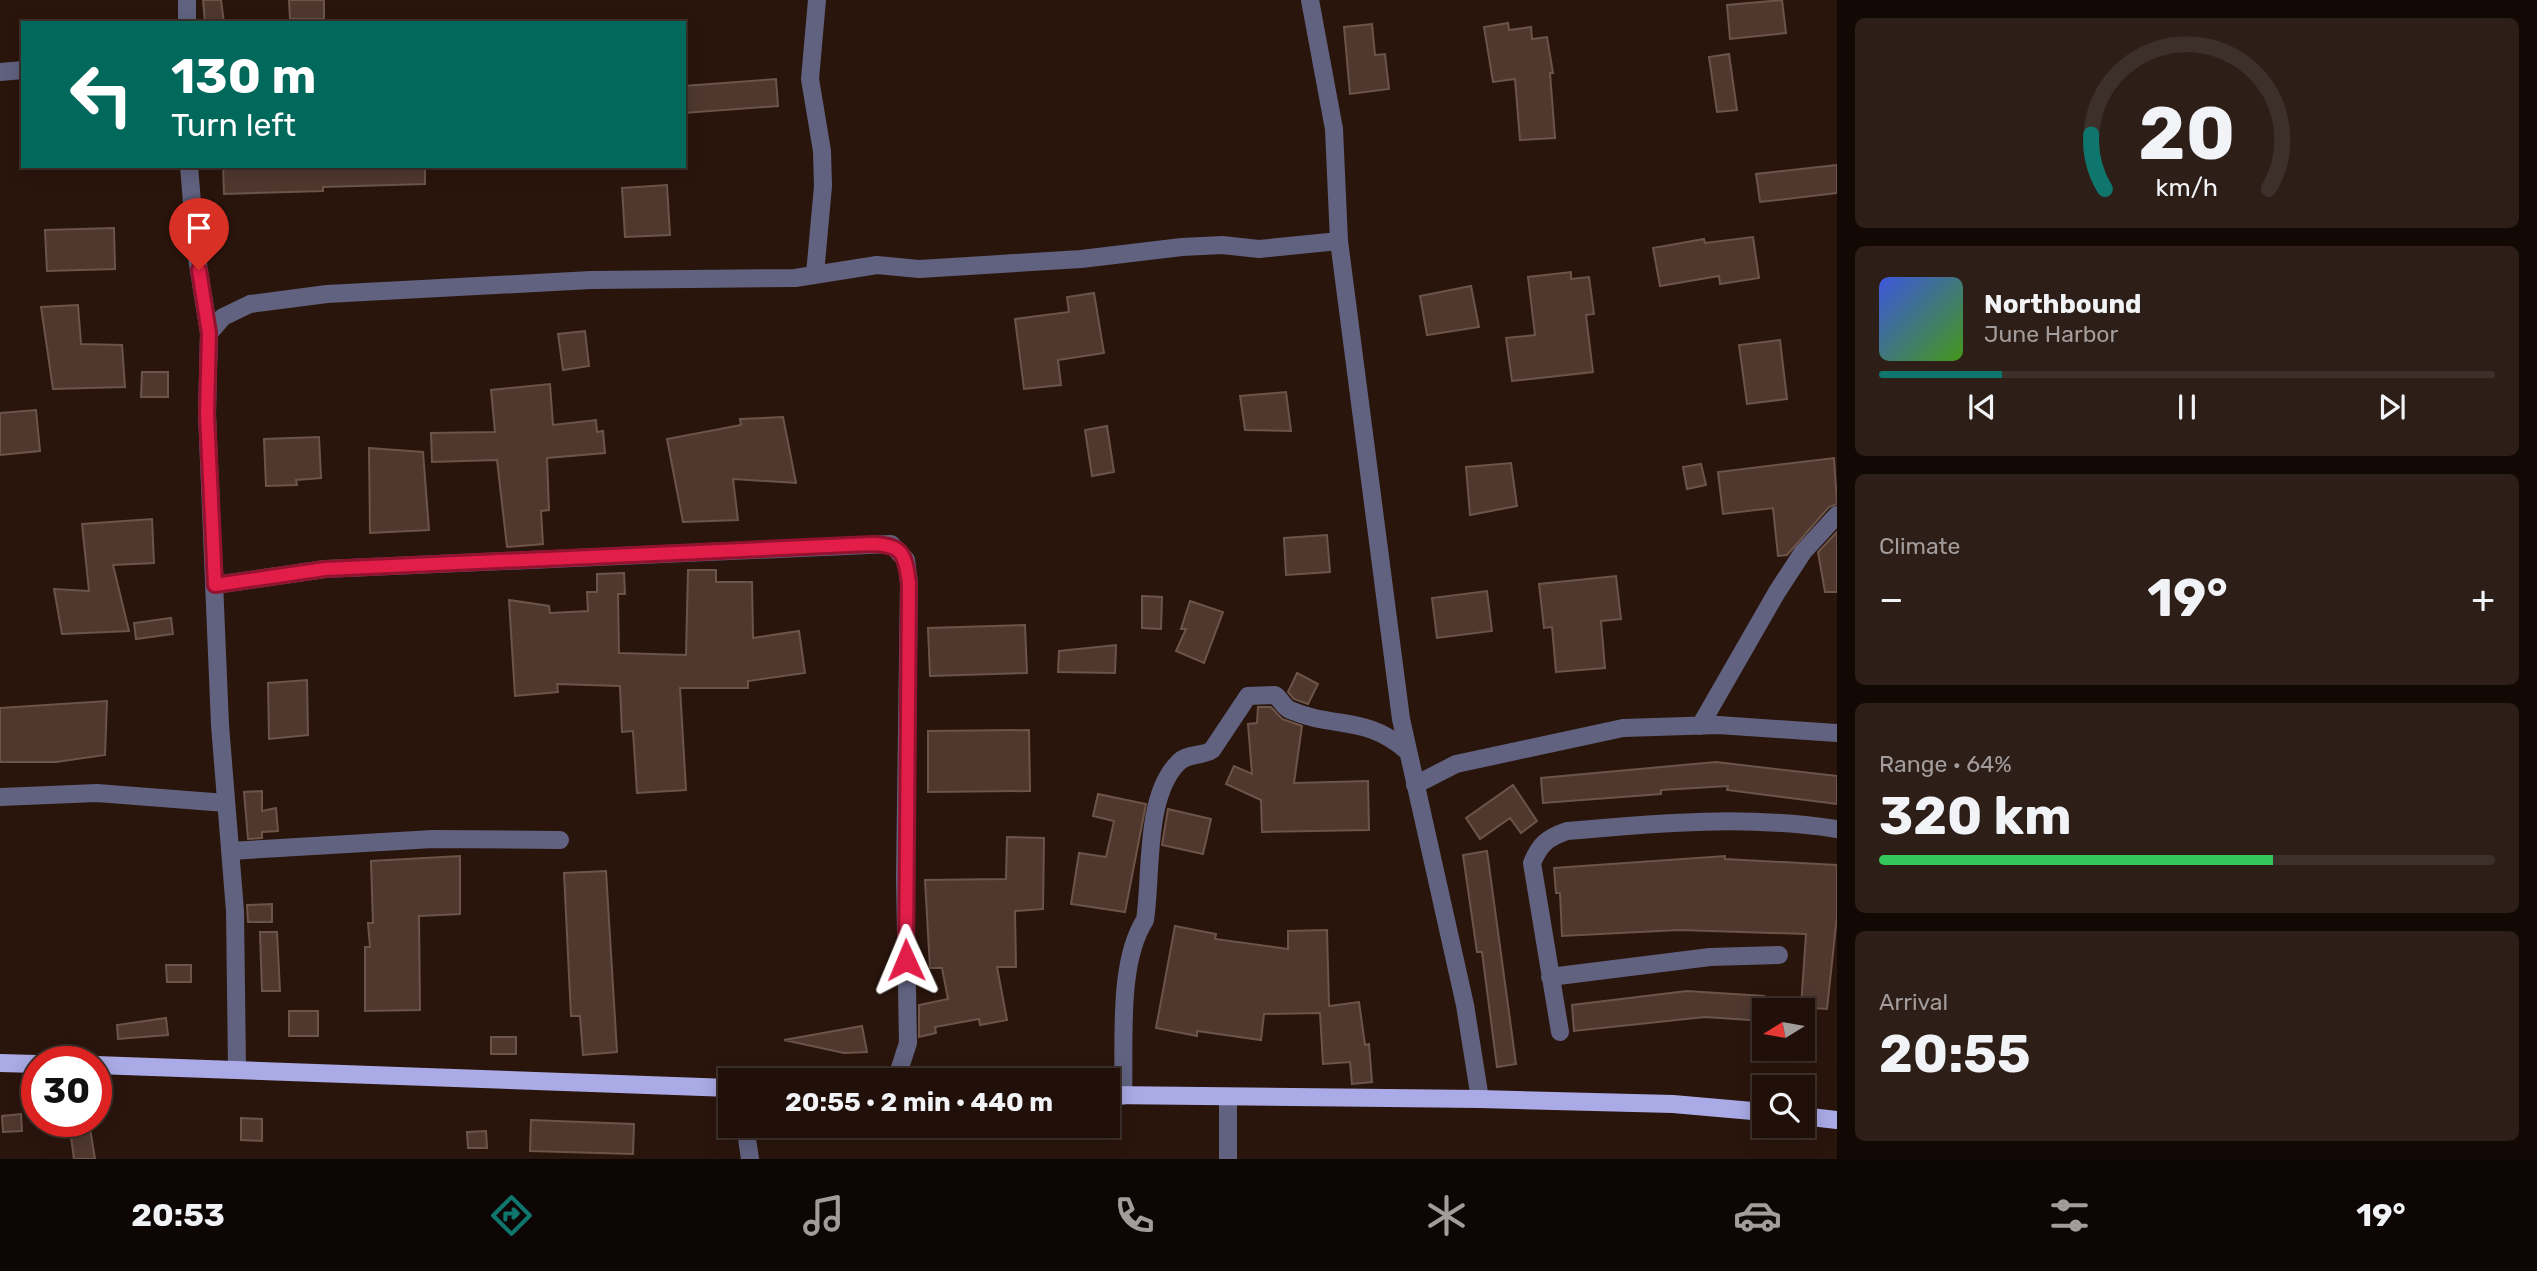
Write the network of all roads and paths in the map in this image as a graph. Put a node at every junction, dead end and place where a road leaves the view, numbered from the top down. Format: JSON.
{"nodes":[{"id":1,"x":187,"y":0,"type":"edge"},
{"id":2,"x":817,"y":0,"type":"edge"},
{"id":3,"x":1310,"y":0,"type":"edge"},
{"id":4,"x":187,"y":21,"type":"edge"},
{"id":5,"x":21,"y":70,"type":"edge"},
{"id":6,"x":0,"y":72,"type":"edge"},
{"id":7,"x":189,"y":168,"type":"edge"},
{"id":8,"x":1339,"y":241,"type":"junction"},
{"id":9,"x":815,"y":274,"type":"junction"},
{"id":10,"x":209,"y":333,"type":"junction"},
{"id":11,"x":1837,"y":515,"type":"edge"},
{"id":12,"x":215,"y":585,"type":"junction"},
{"id":13,"x":1700,"y":726,"type":"junction"},
{"id":14,"x":1837,"y":733,"type":"edge"},
{"id":15,"x":1407,"y":751,"type":"junction"},
{"id":16,"x":1415,"y":785,"type":"junction"},
{"id":17,"x":0,"y":797,"type":"edge"},
{"id":18,"x":226,"y":803,"type":"junction"},
{"id":19,"x":1837,"y":830,"type":"edge"},
{"id":20,"x":560,"y":840,"type":"dead end"},
{"id":21,"x":230,"y":851,"type":"junction"},
{"id":22,"x":1779,"y":955,"type":"dead end"},
{"id":23,"x":1550,"y":977,"type":"junction"},
{"id":24,"x":1560,"y":1032,"type":"dead end"},
{"id":25,"x":0,"y":1063,"type":"edge"},
{"id":26,"x":21,"y":1064,"type":"edge"},
{"id":27,"x":112,"y":1065,"type":"edge"},
{"id":28,"x":237,"y":1068,"type":"junction"},
{"id":29,"x":900,"y":1068,"type":"edge"},
{"id":30,"x":1119,"y":1068,"type":"edge"},
{"id":31,"x":718,"y":1088,"type":"edge"},
{"id":32,"x":1120,"y":1096,"type":"edge"},
{"id":33,"x":1228,"y":1097,"type":"junction"},
{"id":34,"x":1480,"y":1099,"type":"junction"},
{"id":35,"x":1752,"y":1111,"type":"edge"},
{"id":36,"x":1815,"y":1117,"type":"edge"},
{"id":37,"x":1837,"y":1120,"type":"edge"},
{"id":38,"x":748,"y":1138,"type":"edge"},
{"id":39,"x":750,"y":1159,"type":"edge"},
{"id":40,"x":1228,"y":1159,"type":"edge"}],
"edges":[{"from":1,"to":4,"type":"street"},
{"from":2,"to":9,"type":"street"},
{"from":3,"to":8,"type":"street"},
{"from":5,"to":6,"type":"street"},
{"from":7,"to":10,"type":"street"},
{"from":8,"to":9,"type":"street"},
{"from":8,"to":15,"type":"street"},
{"from":9,"to":10,"type":"street"},
{"from":10,"to":12,"type":"street"},
{"from":11,"to":13,"type":"street"},
{"from":12,"to":18,"type":"street"},
{"from":12,"to":29,"type":"street"},
{"from":13,"to":14,"type":"street"},
{"from":13,"to":16,"type":"street"},
{"from":15,"to":16,"type":"street"},
{"from":15,"to":30,"type":"street"},
{"from":16,"to":34,"type":"street"},
{"from":17,"to":18,"type":"street"},
{"from":18,"to":21,"type":"street"},
{"from":19,"to":23,"type":"street"},
{"from":20,"to":21,"type":"street"},
{"from":21,"to":28,"type":"street"},
{"from":22,"to":23,"type":"street"},
{"from":23,"to":24,"type":"street"},
{"from":25,"to":26,"type":"main road"},
{"from":27,"to":28,"type":"main road"},
{"from":28,"to":31,"type":"main road"},
{"from":32,"to":33,"type":"main road"},
{"from":33,"to":34,"type":"main road"},
{"from":33,"to":40,"type":"street"},
{"from":34,"to":35,"type":"main road"},
{"from":36,"to":37,"type":"main road"},
{"from":38,"to":39,"type":"street"}]}
